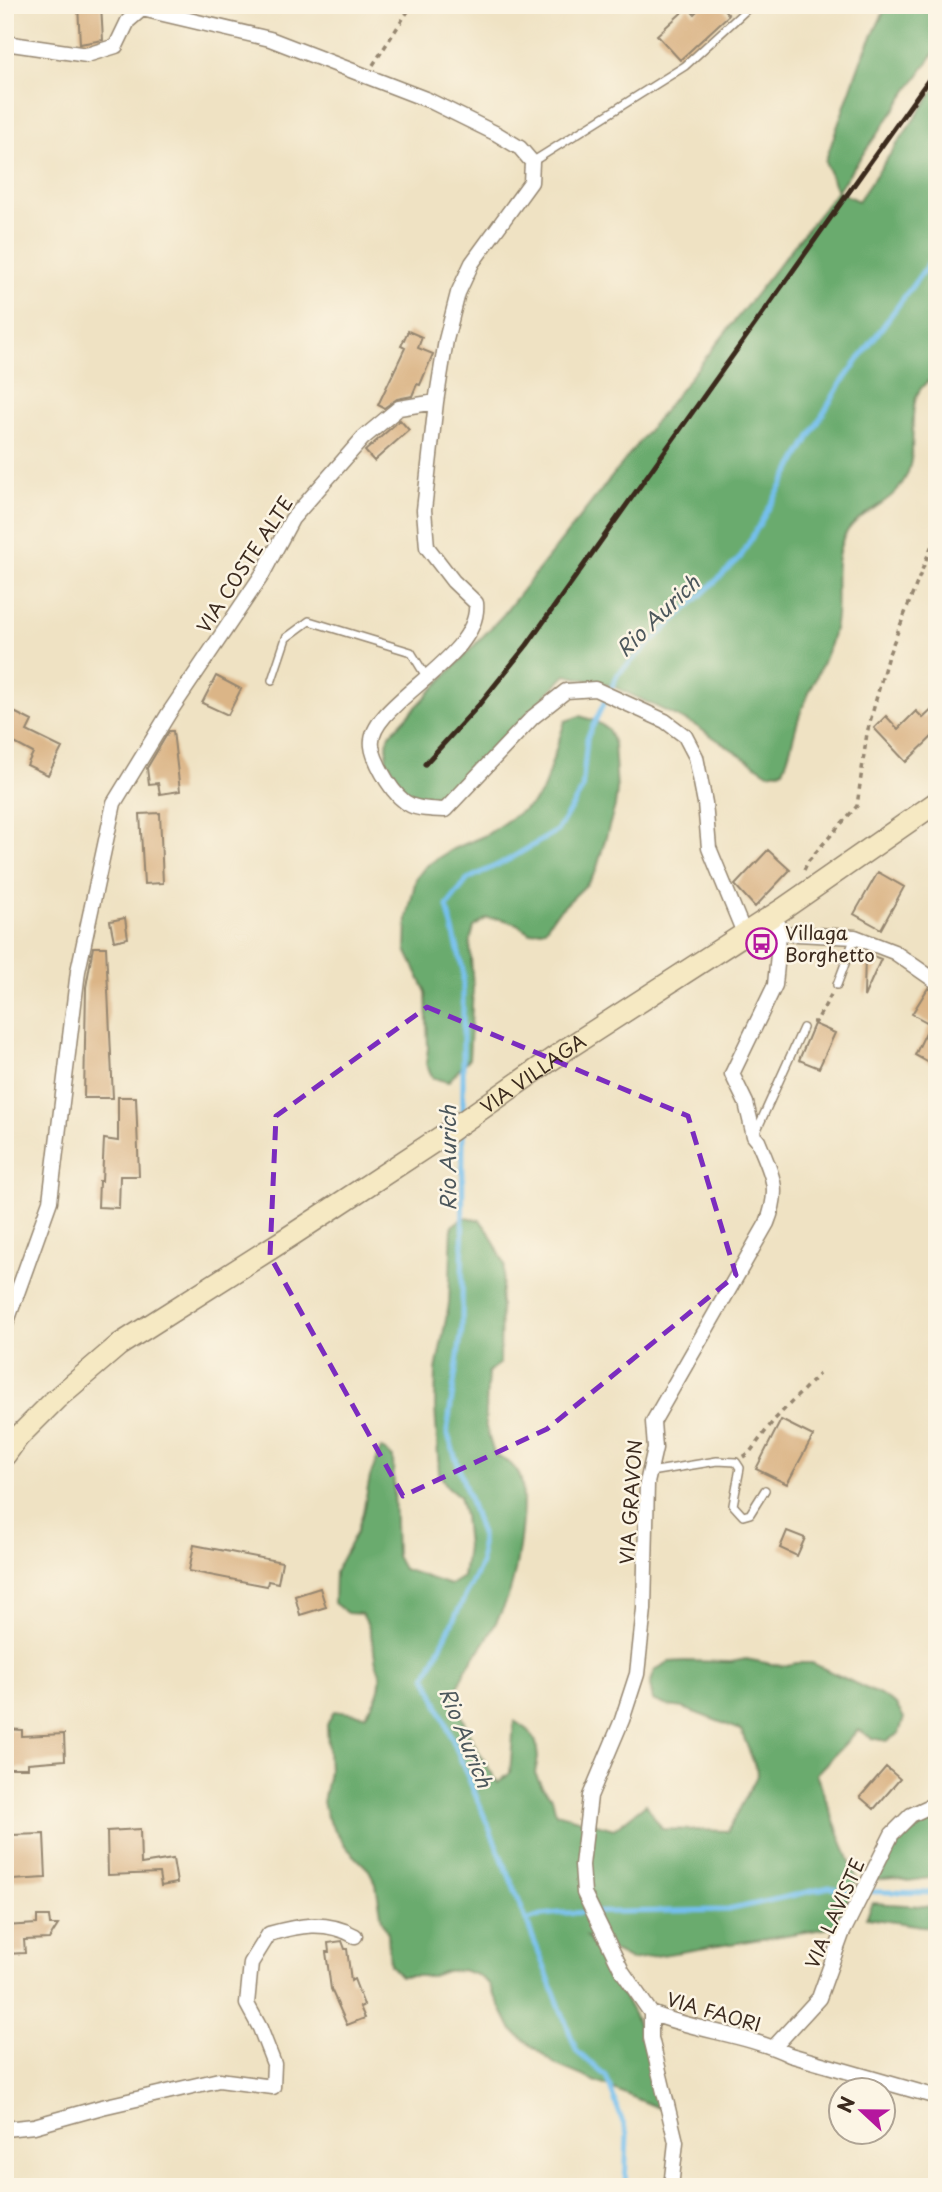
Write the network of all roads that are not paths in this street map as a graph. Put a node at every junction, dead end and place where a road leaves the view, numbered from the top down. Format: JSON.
{"nodes":[{"id":1,"x":746,"y":10,"type":"dead end"},
{"id":2,"x":177,"y":11,"type":"edge"},
{"id":3,"x":5,"y":43,"type":"edge"},
{"id":4,"x":532,"y":162,"type":"junction"},
{"id":5,"x":436,"y":402,"type":"junction"},
{"id":6,"x":427,"y":678,"type":"junction"},
{"id":7,"x":272,"y":680,"type":"dead end"},
{"id":8,"x":937,"y":802,"type":"edge"},
{"id":9,"x":783,"y":909,"type":"junction"},
{"id":10,"x":744,"y":933,"type":"junction"},
{"id":11,"x":777,"y":933,"type":"junction"},
{"id":12,"x":855,"y":937,"type":"junction"},
{"id":13,"x":937,"y":982,"type":"edge"},
{"id":14,"x":837,"y":985,"type":"road end"},
{"id":15,"x":803,"y":1028,"type":"road end"},
{"id":16,"x":754,"y":1136,"type":"junction"},
{"id":17,"x":5,"y":1327,"type":"edge"},
{"id":18,"x":5,"y":1455,"type":"edge"},
{"id":19,"x":649,"y":1472,"type":"junction"},
{"id":20,"x":765,"y":1490,"type":"dead end"},
{"id":21,"x":937,"y":1802,"type":"edge"},
{"id":22,"x":355,"y":1936,"type":"dead end"},
{"id":23,"x":651,"y":2013,"type":"junction"},
{"id":24,"x":774,"y":2047,"type":"junction"},
{"id":25,"x":937,"y":2097,"type":"edge"},
{"id":26,"x":5,"y":2129,"type":"edge"},
{"id":27,"x":671,"y":2187,"type":"edge"}],
"edges":[{"from":1,"to":4,"type":"lane"},
{"from":2,"to":3,"type":"street"},
{"from":2,"to":4,"type":"street"},
{"from":4,"to":5,"type":"street"},
{"from":5,"to":6,"type":"street"},
{"from":5,"to":17,"type":"street","name":"VIA COSTE ALTE"},
{"from":6,"to":7,"type":"lane"},
{"from":6,"to":10,"type":"street"},
{"from":8,"to":9,"type":"street","name":"VIA VILLAGA"},
{"from":9,"to":10,"type":"street","name":"VIA VILLAGA"},
{"from":9,"to":11,"type":"street","name":"VIA GRAVON"},
{"from":10,"to":18,"type":"street","name":"VIA VILLAGA"},
{"from":11,"to":12,"type":"street"},
{"from":11,"to":16,"type":"street","name":"VIA GRAVON"},
{"from":12,"to":13,"type":"street"},
{"from":12,"to":14,"type":"lane"},
{"from":15,"to":16,"type":"lane"},
{"from":16,"to":19,"type":"street","name":"VIA GRAVON"},
{"from":19,"to":20,"type":"lane"},
{"from":19,"to":23,"type":"street","name":"VIA GRAVON"},
{"from":21,"to":24,"type":"street","name":"VIA LAVISTE"},
{"from":22,"to":26,"type":"street"},
{"from":23,"to":24,"type":"street","name":"VIA FAORI"},
{"from":23,"to":27,"type":"street","name":"VIA FAORI"},
{"from":24,"to":25,"type":"street","name":"VIA FAORI"}]}
